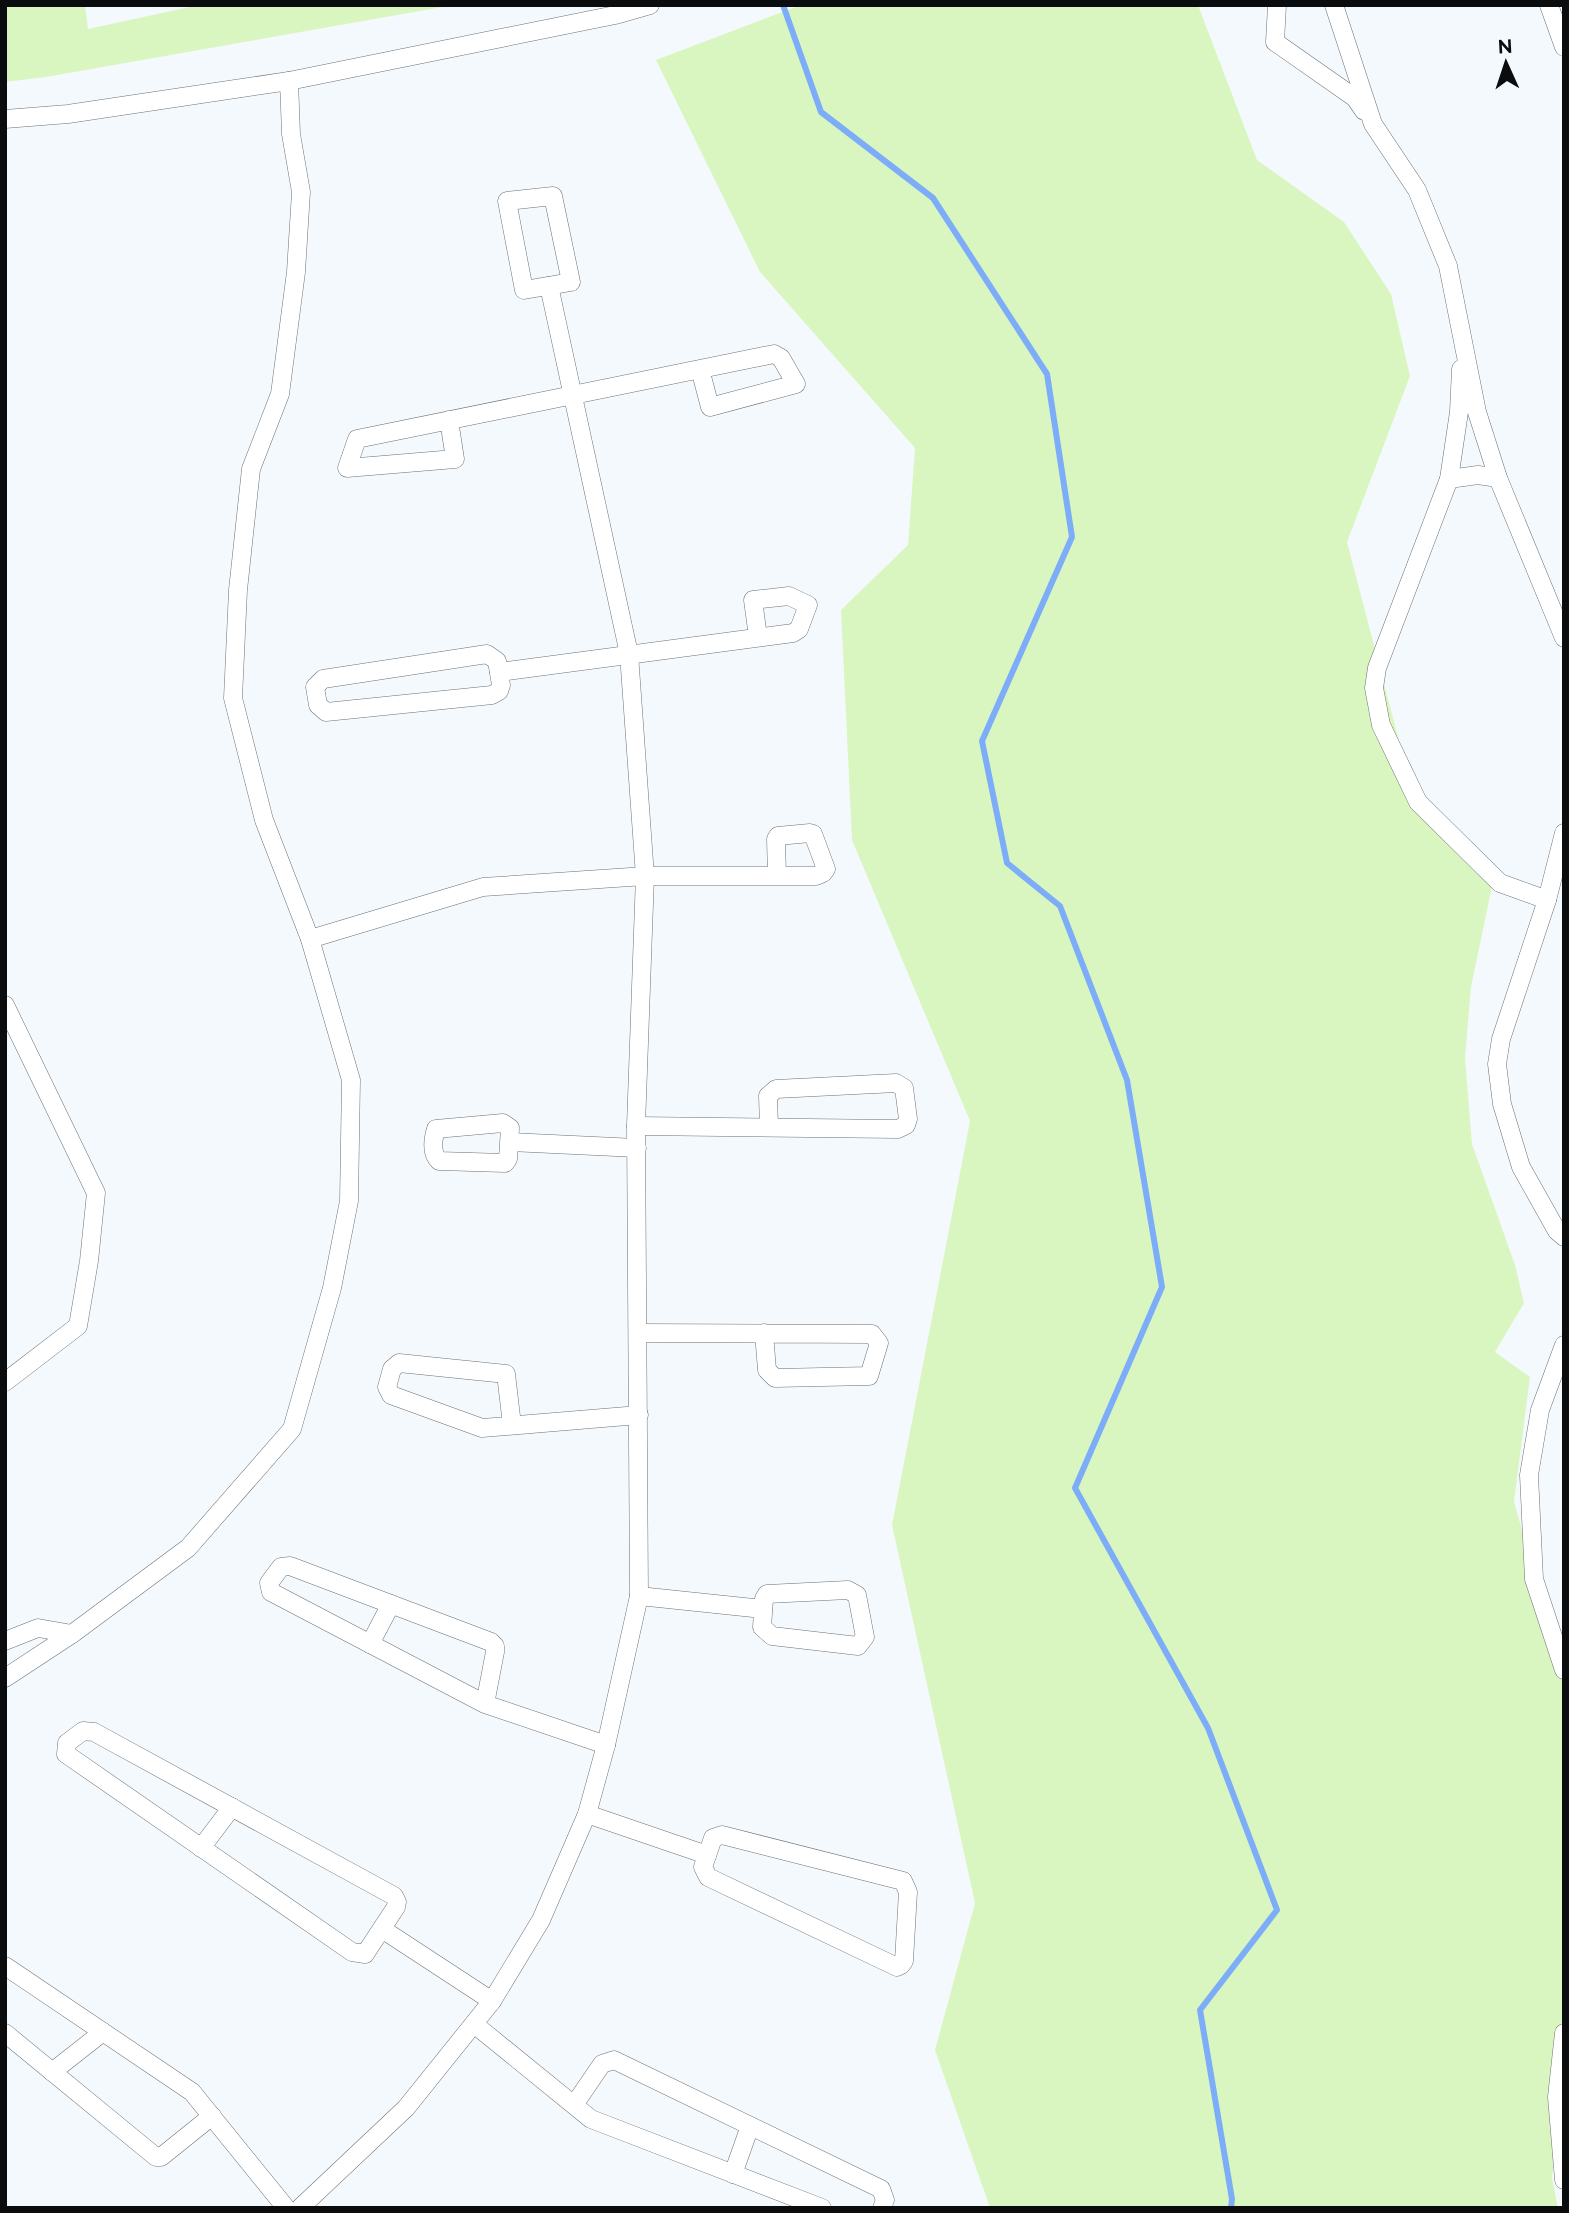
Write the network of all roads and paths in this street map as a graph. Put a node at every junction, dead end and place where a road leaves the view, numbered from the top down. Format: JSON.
{"nodes":[{"id":1,"x":650,"y":5,"type":"edge"},
{"id":2,"x":1277,"y":5,"type":"edge"},
{"id":3,"x":1334,"y":5,"type":"edge"},
{"id":4,"x":1549,"y":5,"type":"edge"},
{"id":5,"x":1564,"y":47,"type":"edge"},
{"id":6,"x":289,"y":80,"type":"junction"},
{"id":7,"x":5,"y":119,"type":"edge"},
{"id":8,"x":1373,"y":124,"type":"junction"},
{"id":9,"x":549,"y":286,"type":"junction"},
{"id":10,"x":1462,"y":345,"type":"junction"},
{"id":11,"x":700,"y":369,"type":"junction"},
{"id":12,"x":572,"y":395,"type":"junction"},
{"id":13,"x":449,"y":420,"type":"junction"},
{"id":14,"x":1498,"y":478,"type":"junction"},
{"id":15,"x":1449,"y":479,"type":"junction"},
{"id":16,"x":758,"y":637,"type":"dead end"},
{"id":17,"x":1564,"y":638,"type":"edge"},
{"id":18,"x":629,"y":654,"type":"junction"},
{"id":19,"x":499,"y":672,"type":"junction"},
{"id":20,"x":1564,"y":833,"type":"edge"},
{"id":21,"x":645,"y":876,"type":"junction"},
{"id":22,"x":777,"y":876,"type":"dead end"},
{"id":23,"x":1547,"y":900,"type":"junction"},
{"id":24,"x":310,"y":939,"type":"junction"},
{"id":25,"x":5,"y":1005,"type":"edge"},
{"id":26,"x":636,"y":1126,"type":"junction"},
{"id":27,"x":769,"y":1128,"type":"junction"},
{"id":28,"x":510,"y":1142,"type":"dead end"},
{"id":29,"x":637,"y":1148,"type":"junction"},
{"id":30,"x":1564,"y":1237,"type":"edge"},
{"id":31,"x":638,"y":1333,"type":"junction"},
{"id":32,"x":764,"y":1333,"type":"junction"},
{"id":33,"x":1564,"y":1346,"type":"edge"},
{"id":34,"x":5,"y":1382,"type":"edge"},
{"id":35,"x":639,"y":1415,"type":"junction"},
{"id":36,"x":512,"y":1425,"type":"junction"},
{"id":37,"x":639,"y":1595,"type":"junction"},
{"id":38,"x":391,"y":1604,"type":"junction"},
{"id":39,"x":763,"y":1609,"type":"junction"},
{"id":40,"x":72,"y":1634,"type":"junction"},
{"id":41,"x":5,"y":1641,"type":"edge"},
{"id":42,"x":1560,"y":1642,"type":"edge"},
{"id":43,"x":370,"y":1644,"type":"junction"},
{"id":44,"x":1564,"y":1670,"type":"edge"},
{"id":45,"x":5,"y":1678,"type":"edge"},
{"id":46,"x":485,"y":1704,"type":"junction"},
{"id":47,"x":606,"y":1745,"type":"junction"},
{"id":48,"x":232,"y":1807,"type":"junction"},
{"id":49,"x":587,"y":1814,"type":"junction"},
{"id":50,"x":201,"y":1848,"type":"junction"},
{"id":51,"x":707,"y":1855,"type":"junction"},
{"id":52,"x":382,"y":1929,"type":"junction"},
{"id":53,"x":5,"y":1966,"type":"edge"},
{"id":54,"x":492,"y":2001,"type":"junction"},
{"id":55,"x":474,"y":2024,"type":"junction"},
{"id":56,"x":103,"y":2032,"type":"junction"},
{"id":57,"x":5,"y":2033,"type":"edge"},
{"id":58,"x":1564,"y":2033,"type":"edge"},
{"id":59,"x":52,"y":2072,"type":"junction"},
{"id":60,"x":574,"y":2105,"type":"junction"},
{"id":61,"x":212,"y":2116,"type":"junction"},
{"id":62,"x":750,"y":2126,"type":"junction"},
{"id":63,"x":733,"y":2174,"type":"junction"},
{"id":64,"x":1564,"y":2180,"type":"edge"},
{"id":65,"x":305,"y":2206,"type":"edge"},
{"id":66,"x":286,"y":2208,"type":"edge"},
{"id":67,"x":822,"y":2208,"type":"edge"},
{"id":68,"x":882,"y":2208,"type":"edge"}],
"edges":[{"from":1,"to":6,"type":"street"},
{"from":2,"to":8,"type":"street"},
{"from":3,"to":8,"type":"street"},
{"from":4,"to":5,"type":"street"},
{"from":6,"to":7,"type":"street"},
{"from":6,"to":24,"type":"street"},
{"from":8,"to":10,"type":"street"},
{"from":9,"to":9,"type":"street"},
{"from":9,"to":12,"type":"street"},
{"from":10,"to":14,"type":"street"},
{"from":10,"to":15,"type":"street"},
{"from":11,"to":11,"type":"street"},
{"from":11,"to":12,"type":"street"},
{"from":12,"to":13,"type":"street"},
{"from":12,"to":18,"type":"street"},
{"from":13,"to":13,"type":"street"},
{"from":14,"to":15,"type":"street"},
{"from":14,"to":17,"type":"street"},
{"from":15,"to":23,"type":"street"},
{"from":16,"to":18,"type":"street"},
{"from":18,"to":19,"type":"street"},
{"from":18,"to":21,"type":"street"},
{"from":19,"to":19,"type":"street"},
{"from":20,"to":23,"type":"street"},
{"from":21,"to":22,"type":"street"},
{"from":21,"to":24,"type":"street"},
{"from":21,"to":26,"type":"street"},
{"from":23,"to":30,"type":"street"},
{"from":24,"to":40,"type":"street"},
{"from":25,"to":34,"type":"street"},
{"from":26,"to":27,"type":"street"},
{"from":26,"to":29,"type":"street"},
{"from":27,"to":27,"type":"street"},
{"from":28,"to":29,"type":"street"},
{"from":29,"to":31,"type":"street"},
{"from":31,"to":32,"type":"street"},
{"from":31,"to":35,"type":"street"},
{"from":32,"to":32,"type":"street"},
{"from":33,"to":42,"type":"street"},
{"from":35,"to":36,"type":"street"},
{"from":35,"to":37,"type":"street"},
{"from":36,"to":36,"type":"street"},
{"from":37,"to":39,"type":"street"},
{"from":37,"to":47,"type":"street"},
{"from":38,"to":43,"type":"street"},
{"from":38,"to":43,"type":"street"},
{"from":38,"to":46,"type":"street"},
{"from":39,"to":39,"type":"street"},
{"from":40,"to":41,"type":"street"},
{"from":40,"to":45,"type":"street"},
{"from":42,"to":44,"type":"street"},
{"from":43,"to":46,"type":"street"},
{"from":46,"to":47,"type":"street"},
{"from":47,"to":49,"type":"street"},
{"from":48,"to":50,"type":"street"},
{"from":48,"to":50,"type":"street"},
{"from":48,"to":52,"type":"street"},
{"from":49,"to":51,"type":"street"},
{"from":49,"to":54,"type":"street"},
{"from":50,"to":52,"type":"street"},
{"from":51,"to":51,"type":"street"},
{"from":52,"to":54,"type":"street"},
{"from":53,"to":56,"type":"street"},
{"from":54,"to":55,"type":"street"},
{"from":55,"to":60,"type":"street"},
{"from":55,"to":65,"type":"street"},
{"from":56,"to":59,"type":"street"},
{"from":56,"to":61,"type":"street"},
{"from":57,"to":59,"type":"street"},
{"from":58,"to":64,"type":"street"},
{"from":59,"to":61,"type":"street"},
{"from":60,"to":62,"type":"street"},
{"from":60,"to":63,"type":"street"},
{"from":61,"to":66,"type":"street"},
{"from":62,"to":63,"type":"street"},
{"from":62,"to":68,"type":"street"},
{"from":63,"to":67,"type":"street"}]}
